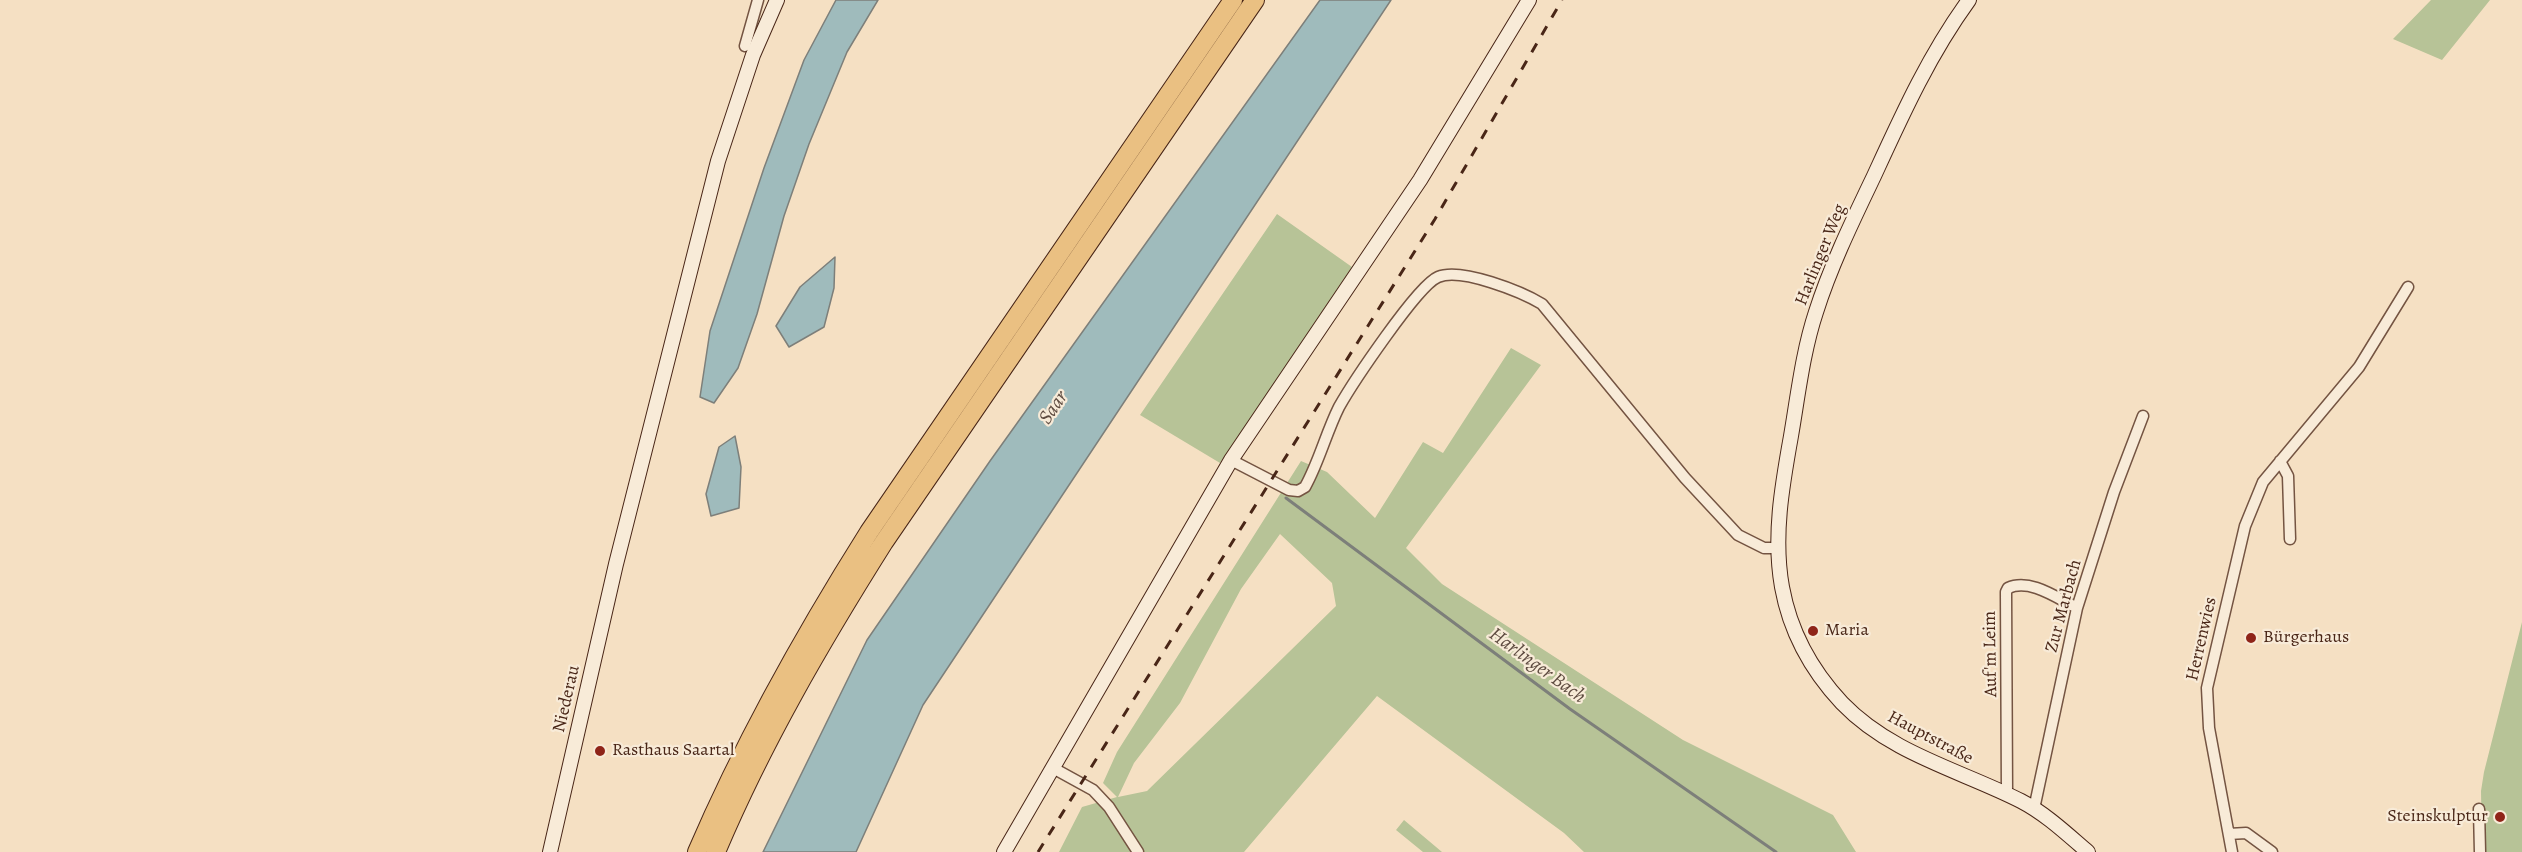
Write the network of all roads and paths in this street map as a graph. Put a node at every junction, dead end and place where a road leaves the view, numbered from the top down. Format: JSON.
{"nodes":[{"id":1,"x":758,"y":0,"type":"edge"},
{"id":2,"x":777,"y":0,"type":"edge"},
{"id":3,"x":1233,"y":0,"type":"edge"},
{"id":4,"x":1254,"y":0,"type":"edge"},
{"id":5,"x":1529,"y":0,"type":"edge"},
{"id":6,"x":1969,"y":0,"type":"edge"},
{"id":7,"x":745,"y":46,"type":"dead end"},
{"id":8,"x":2408,"y":287,"type":"dead end"},
{"id":9,"x":2143,"y":416,"type":"dead end"},
{"id":10,"x":953,"y":425,"type":"junction"},
{"id":11,"x":930,"y":458,"type":"junction"},
{"id":12,"x":1232,"y":460,"type":"junction"},
{"id":13,"x":2280,"y":462,"type":"junction"},
{"id":14,"x":2290,"y":539,"type":"dead end"},
{"id":15,"x":1778,"y":548,"type":"junction"},
{"id":16,"x":2077,"y":608,"type":"junction"},
{"id":17,"x":1053,"y":768,"type":"junction"},
{"id":18,"x":2007,"y":795,"type":"junction"},
{"id":19,"x":2034,"y":809,"type":"junction"},
{"id":20,"x":2479,"y":809,"type":"dead end"},
{"id":21,"x":2229,"y":834,"type":"junction"},
{"id":22,"x":550,"y":852,"type":"edge"},
{"id":23,"x":697,"y":852,"type":"edge"},
{"id":24,"x":716,"y":852,"type":"edge"},
{"id":25,"x":1004,"y":852,"type":"edge"},
{"id":26,"x":1138,"y":852,"type":"edge"},
{"id":27,"x":2088,"y":852,"type":"edge"},
{"id":28,"x":2232,"y":852,"type":"edge"},
{"id":29,"x":2272,"y":852,"type":"edge"},
{"id":30,"x":2480,"y":852,"type":"edge"}],
"edges":[{"from":1,"to":7,"type":"street"},
{"from":2,"to":22,"type":"main road","name":"Niederau"},
{"from":3,"to":10,"type":"highway"},
{"from":4,"to":10,"type":"highway"},
{"from":5,"to":12,"type":"main road"},
{"from":6,"to":15,"type":"main road","name":"Harlinger Weg"},
{"from":8,"to":13,"type":"street","name":"Herrenwies"},
{"from":9,"to":16,"type":"street","name":"Zur Marbach"},
{"from":10,"to":11,"type":"highway"},
{"from":11,"to":23,"type":"highway"},
{"from":11,"to":24,"type":"highway"},
{"from":12,"to":15,"type":"street"},
{"from":12,"to":17,"type":"main road"},
{"from":13,"to":14,"type":"street"},
{"from":13,"to":21,"type":"street","name":"Herrenwies"},
{"from":15,"to":18,"type":"main road","name":"Hauptstraße"},
{"from":16,"to":18,"type":"street","name":"Auf'm Leim"},
{"from":16,"to":19,"type":"street","name":"Zur Marbach"},
{"from":17,"to":25,"type":"main road"},
{"from":17,"to":26,"type":"street"},
{"from":18,"to":19,"type":"main road","name":"Hauptstraße"},
{"from":19,"to":27,"type":"main road","name":"Hauptstraße"},
{"from":20,"to":30,"type":"street"},
{"from":21,"to":28,"type":"street","name":"Herrenwies"},
{"from":21,"to":29,"type":"street"}]}
